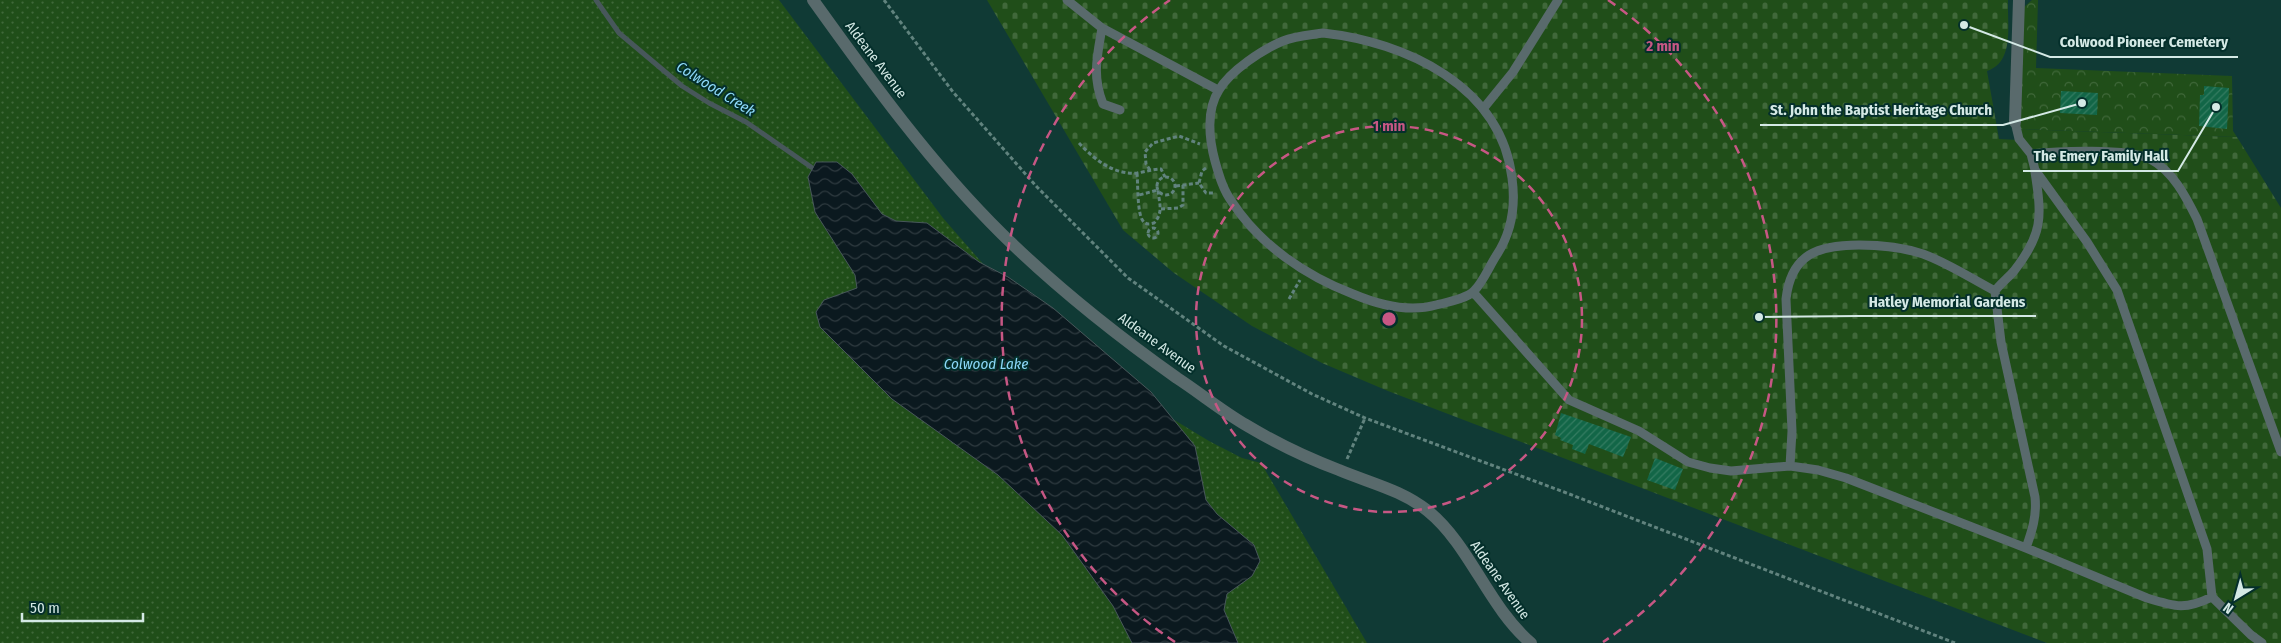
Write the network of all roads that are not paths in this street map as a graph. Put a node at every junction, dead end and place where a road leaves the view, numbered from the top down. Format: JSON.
{"nodes":[{"id":1,"x":814,"y":0,"type":"edge"},
{"id":2,"x":1067,"y":0,"type":"edge"},
{"id":3,"x":1558,"y":0,"type":"edge"},
{"id":4,"x":2019,"y":0,"type":"edge"},
{"id":5,"x":1102,"y":28,"type":"junction"},
{"id":6,"x":1218,"y":90,"type":"junction"},
{"id":7,"x":1482,"y":108,"type":"junction"},
{"id":8,"x":1120,"y":110,"type":"dead end"},
{"id":9,"x":2015,"y":122,"type":"joint"},
{"id":10,"x":2031,"y":154,"type":"junction"},
{"id":11,"x":2035,"y":170,"type":"junction"},
{"id":12,"x":1996,"y":291,"type":"junction"},
{"id":13,"x":1474,"y":292,"type":"junction"},
{"id":14,"x":2281,"y":452,"type":"edge"},
{"id":15,"x":1790,"y":466,"type":"junction"},
{"id":16,"x":2026,"y":548,"type":"junction"},
{"id":17,"x":2212,"y":597,"type":"junction"},
{"id":18,"x":1531,"y":643,"type":"edge"},
{"id":19,"x":2262,"y":643,"type":"edge"}],
"edges":[{"from":1,"to":18,"type":"street","name":"Aldeane Avenue"},
{"from":2,"to":5,"type":"lane"},
{"from":3,"to":7,"type":"lane"},
{"from":4,"to":9,"type":"street"},
{"from":5,"to":6,"type":"lane"},
{"from":5,"to":8,"type":"lane"},
{"from":6,"to":7,"type":"lane"},
{"from":6,"to":13,"type":"lane"},
{"from":7,"to":13,"type":"lane"},
{"from":9,"to":10,"type":"lane"},
{"from":10,"to":11,"type":"lane"},
{"from":10,"to":14,"type":"lane"},
{"from":11,"to":12,"type":"lane"},
{"from":11,"to":17,"type":"lane"},
{"from":12,"to":15,"type":"lane"},
{"from":12,"to":16,"type":"lane"},
{"from":13,"to":15,"type":"lane"},
{"from":15,"to":16,"type":"lane"},
{"from":16,"to":17,"type":"lane"},
{"from":17,"to":19,"type":"lane"}]}
